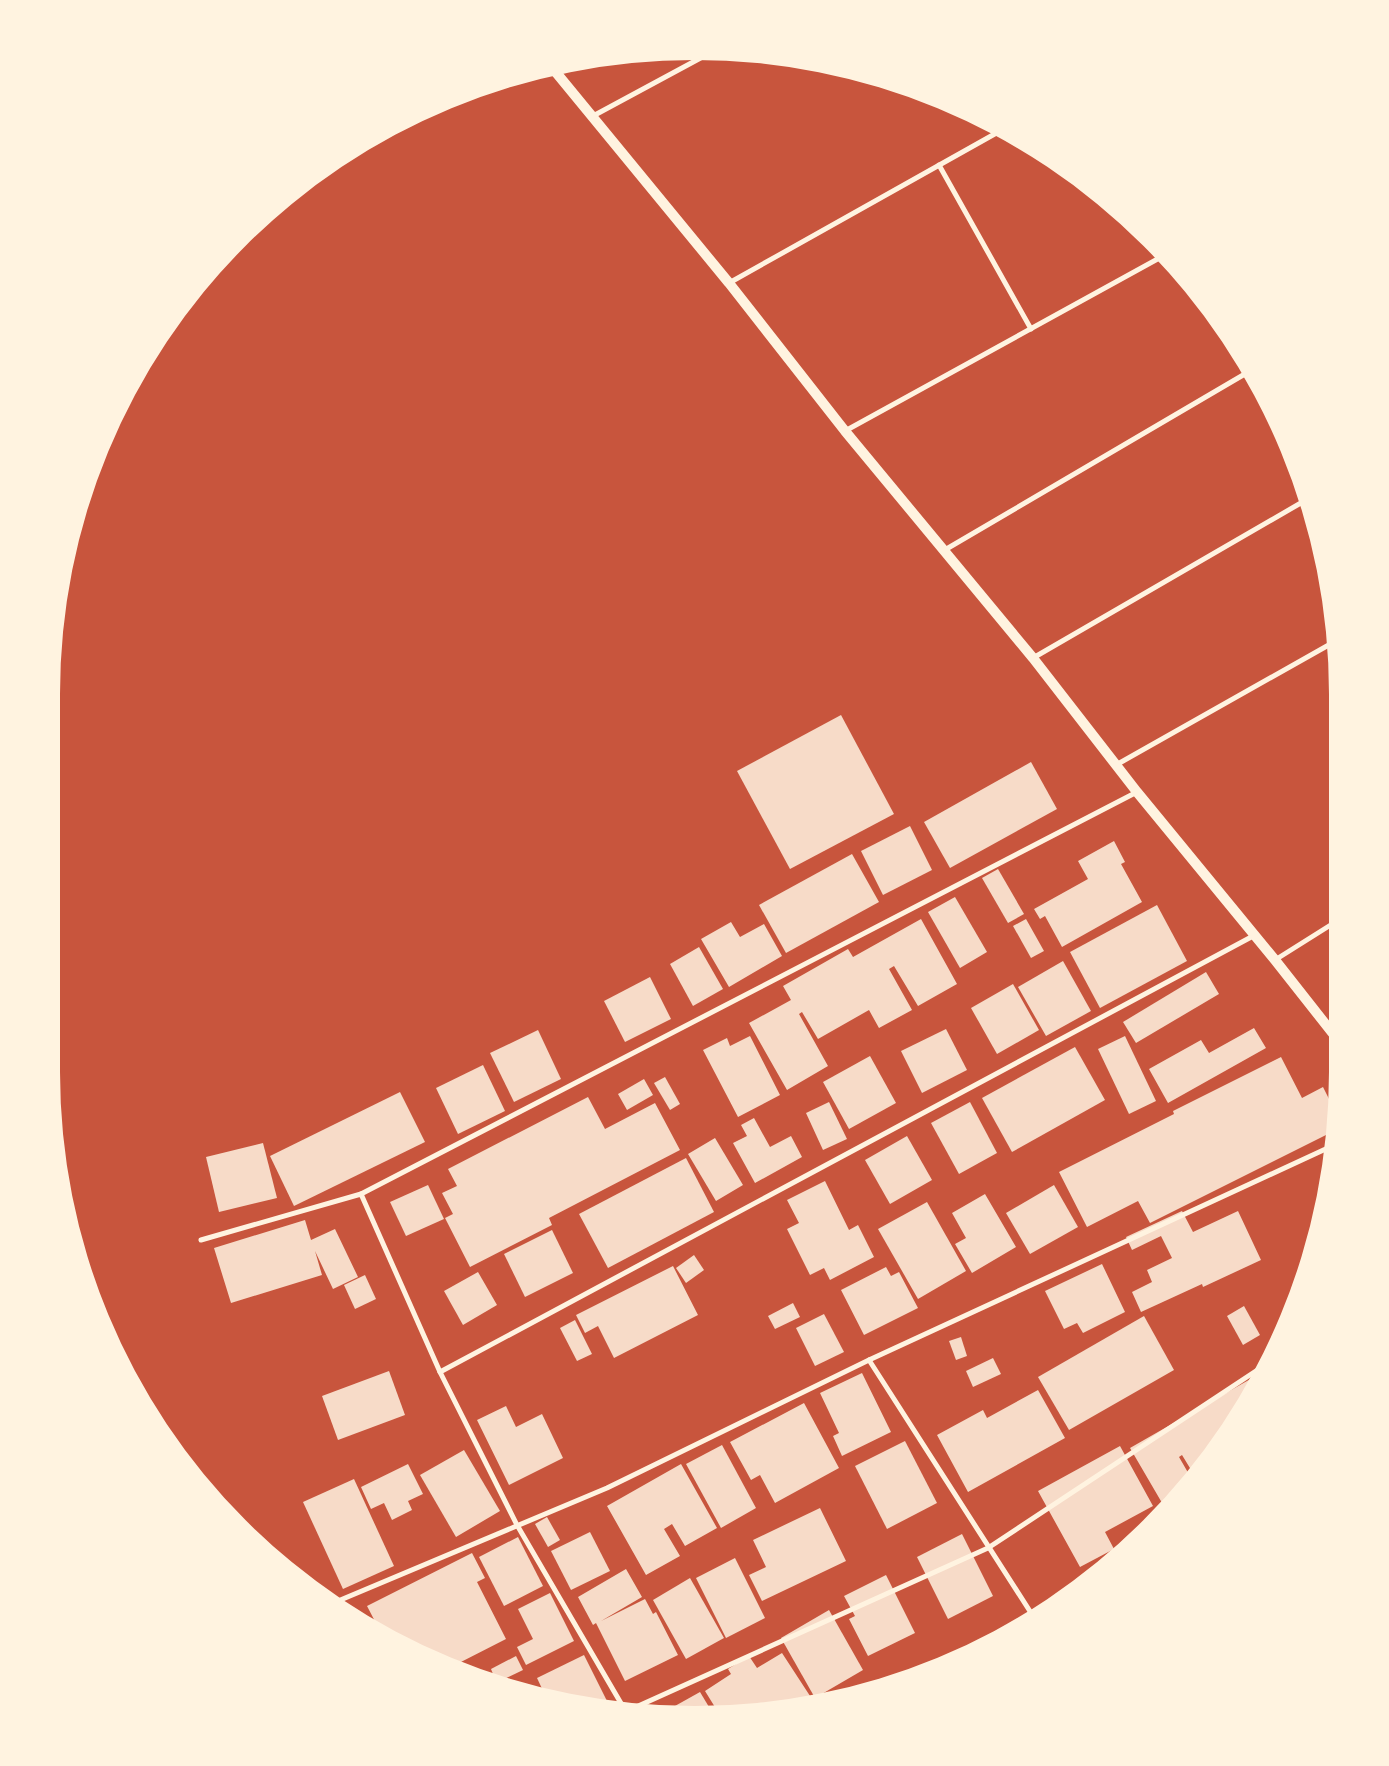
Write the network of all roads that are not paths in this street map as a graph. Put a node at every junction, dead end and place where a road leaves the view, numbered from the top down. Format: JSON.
{"nodes":[{"id":1,"x":697,"y":60,"type":"edge"},
{"id":2,"x":558,"y":75,"type":"edge"},
{"id":3,"x":592,"y":117,"type":"junction"},
{"id":4,"x":993,"y":135,"type":"edge"},
{"id":5,"x":939,"y":165,"type":"junction"},
{"id":6,"x":1156,"y":260,"type":"edge"},
{"id":7,"x":729,"y":283,"type":"junction"},
{"id":8,"x":1031,"y":329,"type":"junction"},
{"id":9,"x":1243,"y":375,"type":"edge"},
{"id":10,"x":845,"y":431,"type":"junction"},
{"id":11,"x":1299,"y":504,"type":"edge"},
{"id":12,"x":942,"y":551,"type":"junction"},
{"id":13,"x":1327,"y":646,"type":"edge"},
{"id":14,"x":1033,"y":658,"type":"junction"},
{"id":15,"x":1116,"y":765,"type":"junction"},
{"id":16,"x":1136,"y":792,"type":"junction"},
{"id":17,"x":1329,"y":926,"type":"edge"},
{"id":18,"x":1255,"y":935,"type":"junction"},
{"id":19,"x":1275,"y":960,"type":"junction"},
{"id":20,"x":1329,"y":1029,"type":"edge"},
{"id":21,"x":1324,"y":1150,"type":"edge"},
{"id":22,"x":361,"y":1194,"type":"junction"},
{"id":23,"x":201,"y":1240,"type":"dead end"},
{"id":24,"x":869,"y":1360,"type":"junction"},
{"id":25,"x":440,"y":1372,"type":"junction"},
{"id":26,"x":1252,"y":1373,"type":"edge"},
{"id":27,"x":516,"y":1525,"type":"junction"},
{"id":28,"x":988,"y":1548,"type":"junction"},
{"id":29,"x":342,"y":1599,"type":"edge"},
{"id":30,"x":1029,"y":1610,"type":"edge"},
{"id":31,"x":620,"y":1702,"type":"edge"},
{"id":32,"x":643,"y":1704,"type":"edge"}],
"edges":[{"from":1,"to":3,"type":"street"},
{"from":2,"to":3,"type":"main road"},
{"from":3,"to":7,"type":"main road"},
{"from":4,"to":5,"type":"street"},
{"from":5,"to":7,"type":"street"},
{"from":5,"to":8,"type":"street"},
{"from":6,"to":8,"type":"street"},
{"from":7,"to":10,"type":"main road"},
{"from":8,"to":10,"type":"street"},
{"from":9,"to":12,"type":"street"},
{"from":10,"to":12,"type":"main road"},
{"from":11,"to":14,"type":"street"},
{"from":12,"to":14,"type":"main road"},
{"from":13,"to":15,"type":"street"},
{"from":14,"to":15,"type":"main road"},
{"from":15,"to":16,"type":"main road"},
{"from":16,"to":18,"type":"main road"},
{"from":16,"to":22,"type":"street"},
{"from":17,"to":19,"type":"street"},
{"from":18,"to":19,"type":"main road"},
{"from":18,"to":25,"type":"street"},
{"from":19,"to":20,"type":"main road"},
{"from":21,"to":24,"type":"street"},
{"from":22,"to":23,"type":"street"},
{"from":22,"to":25,"type":"street"},
{"from":24,"to":27,"type":"street"},
{"from":24,"to":28,"type":"street"},
{"from":25,"to":27,"type":"street"},
{"from":26,"to":28,"type":"street"},
{"from":27,"to":29,"type":"street"},
{"from":27,"to":31,"type":"street"},
{"from":28,"to":30,"type":"street"},
{"from":28,"to":32,"type":"street"}]}
